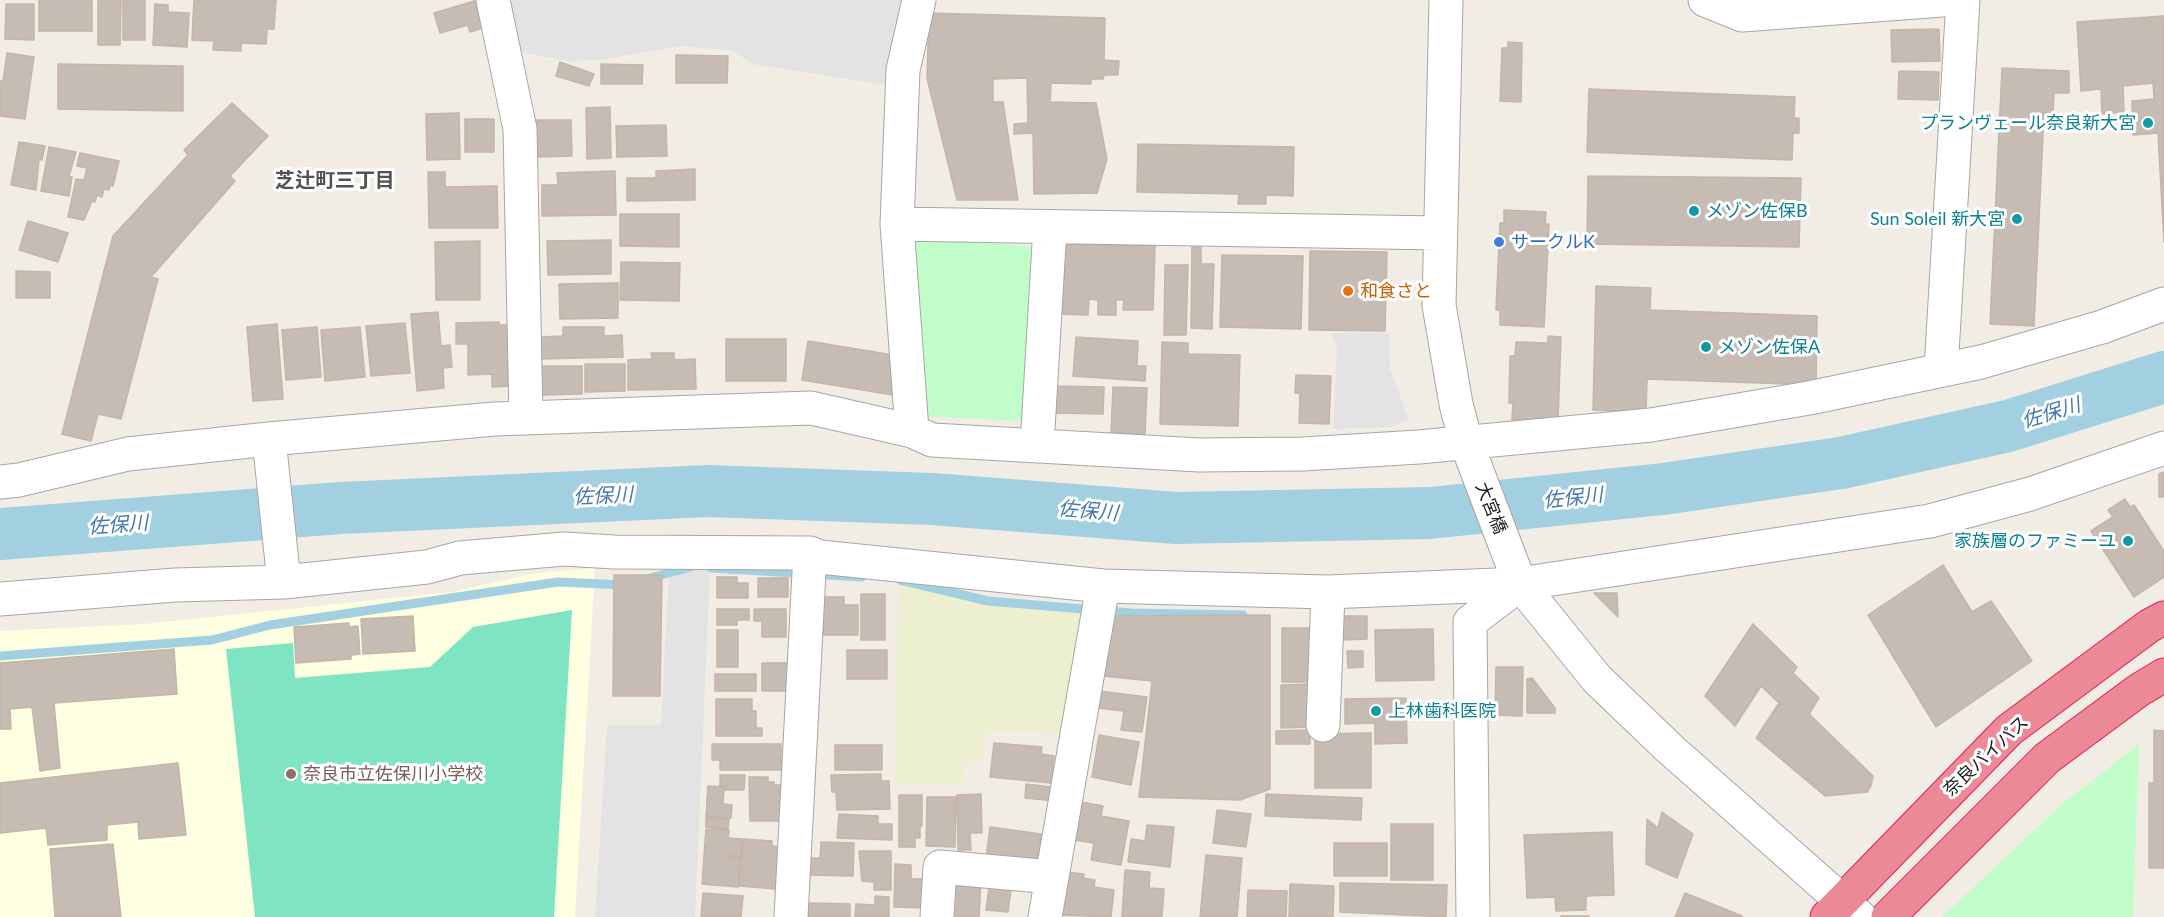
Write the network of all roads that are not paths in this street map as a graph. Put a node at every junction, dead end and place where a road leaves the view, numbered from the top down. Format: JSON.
{"nodes":[{"id":1,"x":493,"y":0,"type":"edge"},
{"id":2,"x":919,"y":0,"type":"edge"},
{"id":3,"x":1446,"y":0,"type":"edge"},
{"id":4,"x":1705,"y":0,"type":"edge"},
{"id":5,"x":1942,"y":0,"type":"edge"},
{"id":6,"x":1963,"y":0,"type":"edge"},
{"id":7,"x":897,"y":225,"type":"junction"},
{"id":8,"x":1050,"y":227,"type":"junction"},
{"id":9,"x":1438,"y":233,"type":"junction"},
{"id":10,"x":2164,"y":304,"type":"edge"},
{"id":11,"x":1941,"y":370,"type":"junction"},
{"id":12,"x":526,"y":417,"type":"junction"},
{"id":13,"x":912,"y":431,"type":"junction"},
{"id":14,"x":1037,"y":446,"type":"junction"},
{"id":15,"x":2164,"y":448,"type":"edge"},
{"id":16,"x":270,"y":450,"type":"junction"},
{"id":17,"x":1468,"y":450,"type":"junction"},
{"id":18,"x":1,"y":479,"type":"edge"},
{"id":19,"x":810,"y":553,"type":"junction"},
{"id":20,"x":1516,"y":572,"type":"junction"},
{"id":21,"x":283,"y":574,"type":"junction"},
{"id":22,"x":1103,"y":586,"type":"junction"},
{"id":23,"x":1328,"y":592,"type":"junction"},
{"id":24,"x":0,"y":600,"type":"edge"},
{"id":25,"x":2164,"y":618,"type":"edge"},
{"id":26,"x":2164,"y":675,"type":"edge"},
{"id":27,"x":1323,"y":725,"type":"dead end"},
{"id":28,"x":1052,"y":877,"type":"junction"},
{"id":29,"x":1842,"y":911,"type":"edge"},
{"id":30,"x":791,"y":917,"type":"edge"},
{"id":31,"x":937,"y":917,"type":"edge"},
{"id":32,"x":1045,"y":917,"type":"edge"},
{"id":33,"x":1473,"y":917,"type":"edge"},
{"id":34,"x":1888,"y":917,"type":"edge"}],
"edges":[{"from":1,"to":12,"type":"street"},
{"from":2,"to":7,"type":"street"},
{"from":3,"to":9,"type":"street","name":"大宮橋"},
{"from":4,"to":5,"type":"street"},
{"from":6,"to":11,"type":"street"},
{"from":7,"to":8,"type":"street"},
{"from":7,"to":13,"type":"street"},
{"from":8,"to":9,"type":"street"},
{"from":8,"to":14,"type":"street"},
{"from":9,"to":17,"type":"street","name":"大宮橋"},
{"from":10,"to":11,"type":"street"},
{"from":11,"to":17,"type":"street"},
{"from":12,"to":13,"type":"street"},
{"from":12,"to":16,"type":"street"},
{"from":13,"to":14,"type":"street"},
{"from":14,"to":17,"type":"street"},
{"from":15,"to":20,"type":"street"},
{"from":16,"to":18,"type":"street"},
{"from":16,"to":21,"type":"street"},
{"from":17,"to":20,"type":"street","name":"大宮橋"},
{"from":19,"to":21,"type":"street"},
{"from":19,"to":22,"type":"street"},
{"from":19,"to":30,"type":"street"},
{"from":20,"to":23,"type":"street"},
{"from":20,"to":29,"type":"street","name":"大宮橋"},
{"from":20,"to":33,"type":"street"},
{"from":21,"to":24,"type":"street"},
{"from":22,"to":23,"type":"street"},
{"from":22,"to":28,"type":"street"},
{"from":23,"to":27,"type":"street"},
{"from":25,"to":29,"type":"highway","name":"奈良バイパス"},
{"from":26,"to":34,"type":"highway"},
{"from":28,"to":31,"type":"street"},
{"from":28,"to":32,"type":"street"}]}
